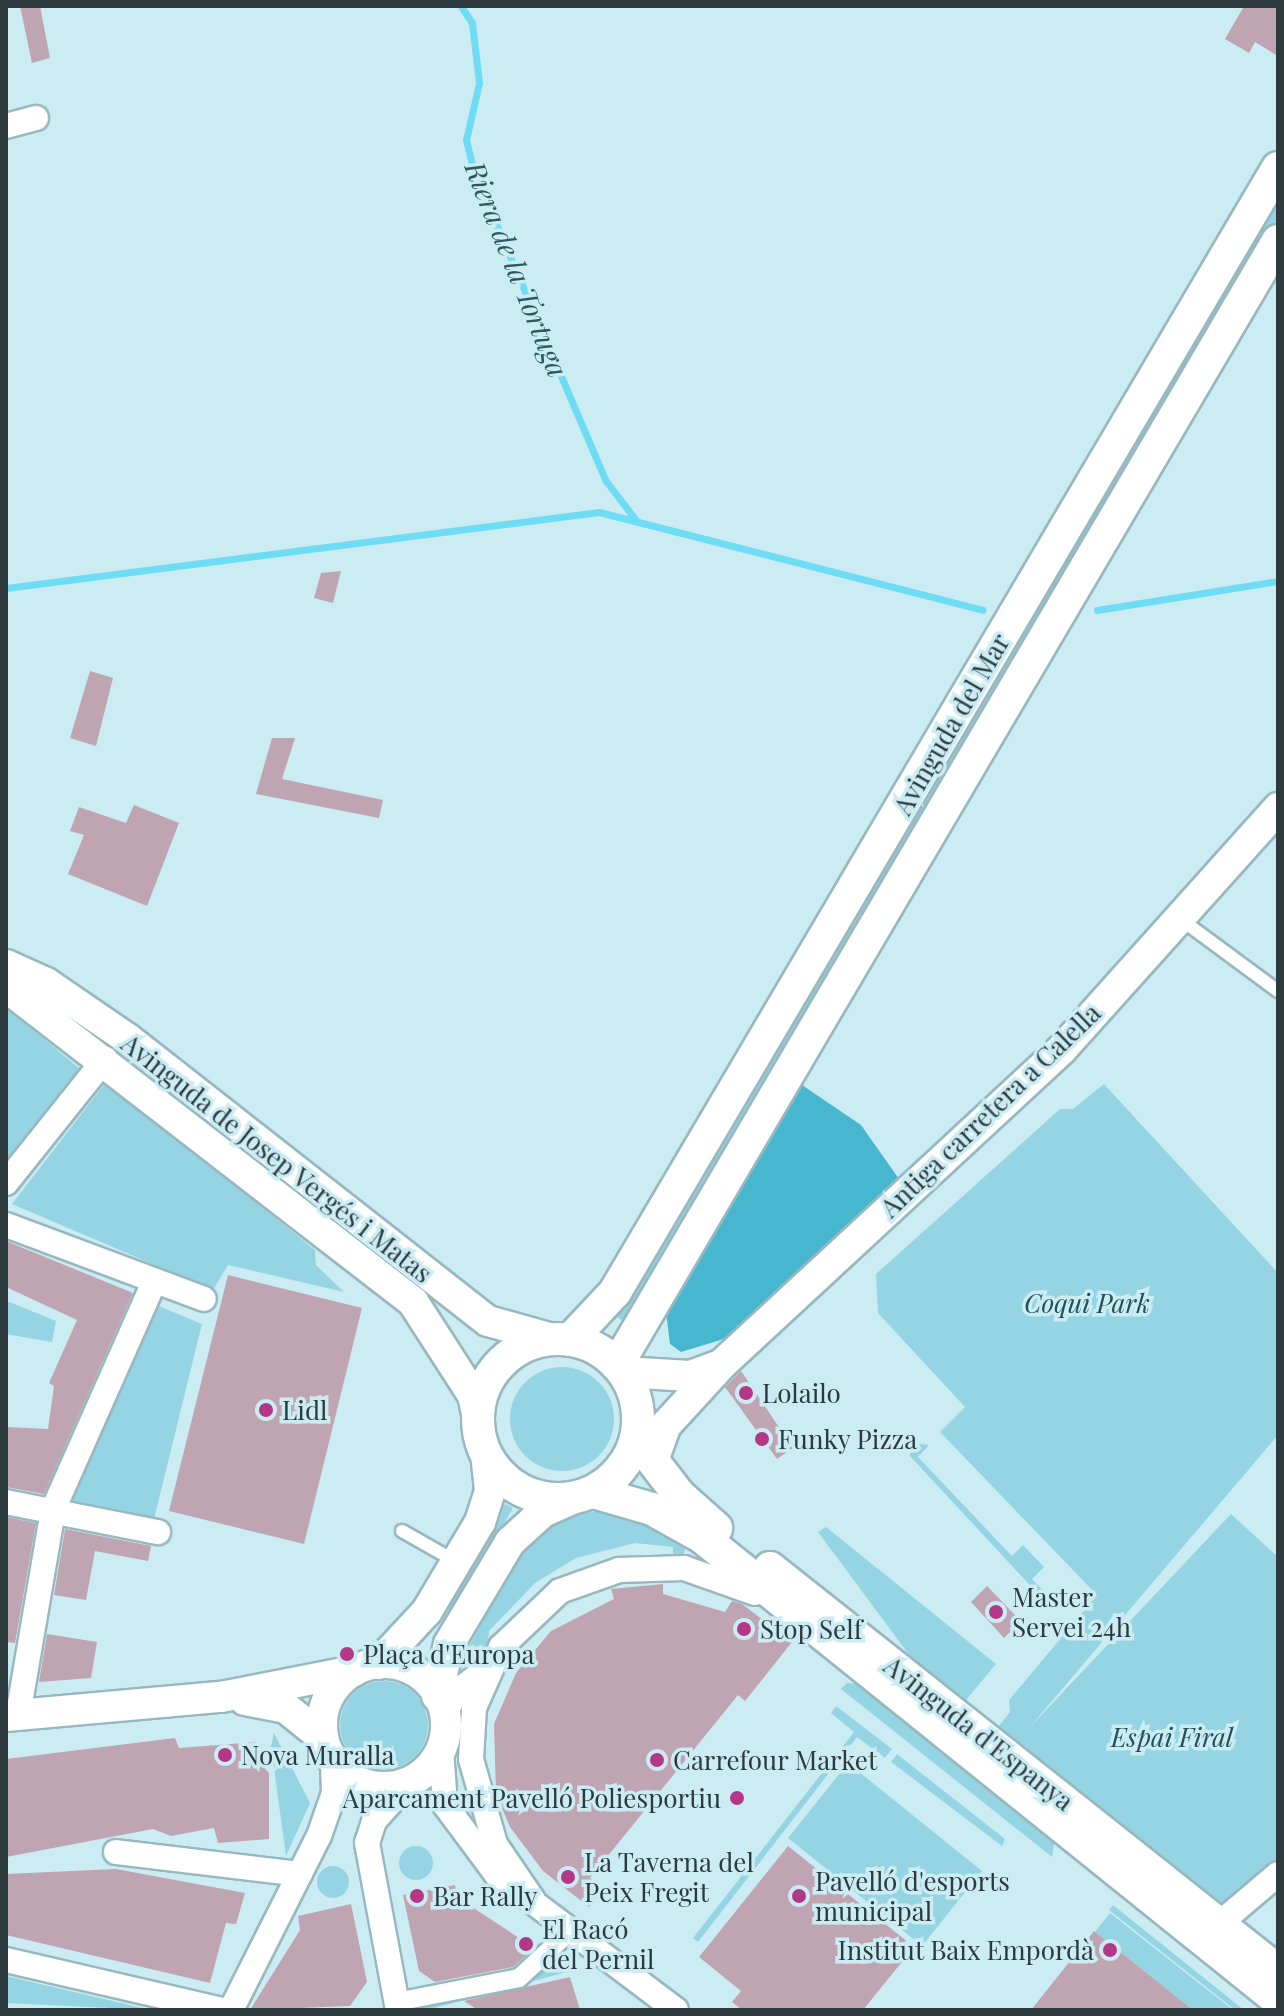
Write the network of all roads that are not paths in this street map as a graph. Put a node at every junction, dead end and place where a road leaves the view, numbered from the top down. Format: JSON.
{"nodes":[{"id":1,"x":36,"y":118,"type":"dead end"},
{"id":2,"x":6,"y":126,"type":"edge"},
{"id":3,"x":1278,"y":168,"type":"edge"},
{"id":4,"x":1278,"y":241,"type":"edge"},
{"id":5,"x":1278,"y":808,"type":"edge"},
{"id":6,"x":1179,"y":918,"type":"junction"},
{"id":7,"x":6,"y":965,"type":"edge"},
{"id":8,"x":6,"y":987,"type":"edge"},
{"id":9,"x":1278,"y":991,"type":"edge"},
{"id":10,"x":105,"y":1059,"type":"junction"},
{"id":11,"x":6,"y":1183,"type":"edge"},
{"id":12,"x":6,"y":1225,"type":"edge"},
{"id":13,"x":154,"y":1282,"type":"junction"},
{"id":14,"x":204,"y":1299,"type":"dead end"},
{"id":15,"x":562,"y":1340,"type":"junction"},
{"id":16,"x":722,"y":1364,"type":"junction"},
{"id":17,"x":620,"y":1369,"type":"junction"},
{"id":18,"x":648,"y":1438,"type":"junction"},
{"id":19,"x":482,"y":1439,"type":"junction"},
{"id":20,"x":585,"y":1494,"type":"junction"},
{"id":21,"x":6,"y":1502,"type":"edge"},
{"id":22,"x":53,"y":1510,"type":"junction"},
{"id":23,"x":402,"y":1531,"type":"dead end"},
{"id":24,"x":158,"y":1532,"type":"dead end"},
{"id":25,"x":457,"y":1562,"type":"junction"},
{"id":26,"x":793,"y":1616,"type":"junction"},
{"id":27,"x":365,"y":1668,"type":"junction"},
{"id":28,"x":487,"y":1669,"type":"junction"},
{"id":29,"x":221,"y":1697,"type":"junction"},
{"id":30,"x":441,"y":1706,"type":"junction"},
{"id":31,"x":12,"y":1715,"type":"edge"},
{"id":32,"x":328,"y":1749,"type":"junction"},
{"id":33,"x":441,"y":1749,"type":"junction"},
{"id":34,"x":409,"y":1782,"type":"junction"},
{"id":35,"x":116,"y":1852,"type":"dead end"},
{"id":36,"x":300,"y":1874,"type":"junction"},
{"id":37,"x":1278,"y":1874,"type":"edge"},
{"id":38,"x":533,"y":1900,"type":"junction"},
{"id":39,"x":1219,"y":1924,"type":"junction"},
{"id":40,"x":571,"y":1930,"type":"junction"},
{"id":41,"x":6,"y":1960,"type":"edge"},
{"id":42,"x":1278,"y":1971,"type":"edge"},
{"id":43,"x":642,"y":1984,"type":"junction"},
{"id":44,"x":1278,"y":2000,"type":"edge"},
{"id":45,"x":397,"y":2006,"type":"edge"},
{"id":46,"x":223,"y":2010,"type":"edge"},
{"id":47,"x":231,"y":2010,"type":"edge"},
{"id":48,"x":645,"y":2010,"type":"edge"},
{"id":49,"x":676,"y":2010,"type":"edge"}],
"edges":[{"from":1,"to":2,"type":"street"},
{"from":3,"to":15,"type":"main road","name":"Avinguda del Mar"},
{"from":4,"to":17,"type":"main road","name":"Avinguda del Mar"},
{"from":5,"to":6,"type":"street","name":"Antiga carretera a Calella"},
{"from":6,"to":9,"type":"lane"},
{"from":6,"to":16,"type":"street","name":"Antiga carretera a Calella"},
{"from":7,"to":15,"type":"street","name":"Avinguda de Josep Vergés i Matas"},
{"from":8,"to":10,"type":"street","name":"Avinguda de Josep Vergés i Matas"},
{"from":10,"to":11,"type":"street"},
{"from":10,"to":19,"type":"street","name":"Avinguda de Josep Vergés i Matas"},
{"from":12,"to":13,"type":"street"},
{"from":13,"to":14,"type":"street"},
{"from":13,"to":22,"type":"street"},
{"from":15,"to":17,"type":"main road"},
{"from":15,"to":19,"type":"main road"},
{"from":16,"to":17,"type":"street","name":"Antiga carretera a Calella"},
{"from":16,"to":18,"type":"street","name":"Antiga carretera a Calella"},
{"from":17,"to":18,"type":"main road"},
{"from":18,"to":20,"type":"main road"},
{"from":18,"to":39,"type":"main road","name":"Avinguda d'Espanya"},
{"from":19,"to":20,"type":"main road"},
{"from":19,"to":25,"type":"street","name":"Avinguda de Josep Vergés i Matas"},
{"from":20,"to":26,"type":"main road","name":"Avinguda d'Espanya"},
{"from":20,"to":30,"type":"street"},
{"from":21,"to":22,"type":"street"},
{"from":22,"to":24,"type":"street"},
{"from":22,"to":31,"type":"street"},
{"from":23,"to":25,"type":"lane"},
{"from":25,"to":27,"type":"street","name":"Avinguda de Josep Vergés i Matas"},
{"from":26,"to":28,"type":"street","name":"Avinguda d'Espanya"},
{"from":26,"to":44,"type":"main road","name":"Avinguda d'Espanya"},
{"from":27,"to":29,"type":"street"},
{"from":27,"to":30,"type":"street"},
{"from":27,"to":32,"type":"street"},
{"from":28,"to":30,"type":"street","name":"Avinguda d'Espanya"},
{"from":28,"to":38,"type":"street","name":"Avinguda d'Espanya"},
{"from":29,"to":31,"type":"street"},
{"from":29,"to":32,"type":"street"},
{"from":30,"to":33,"type":"street"},
{"from":32,"to":34,"type":"street"},
{"from":32,"to":36,"type":"street"},
{"from":33,"to":34,"type":"street"},
{"from":33,"to":38,"type":"street"},
{"from":34,"to":45,"type":"street"},
{"from":35,"to":36,"type":"street"},
{"from":36,"to":47,"type":"street"},
{"from":37,"to":39,"type":"street"},
{"from":38,"to":40,"type":"street"},
{"from":39,"to":42,"type":"main road","name":"Avinguda d'Espanya"},
{"from":40,"to":43,"type":"street"},
{"from":40,"to":45,"type":"street"},
{"from":41,"to":46,"type":"street"},
{"from":43,"to":48,"type":"street"},
{"from":43,"to":49,"type":"street"}]}
